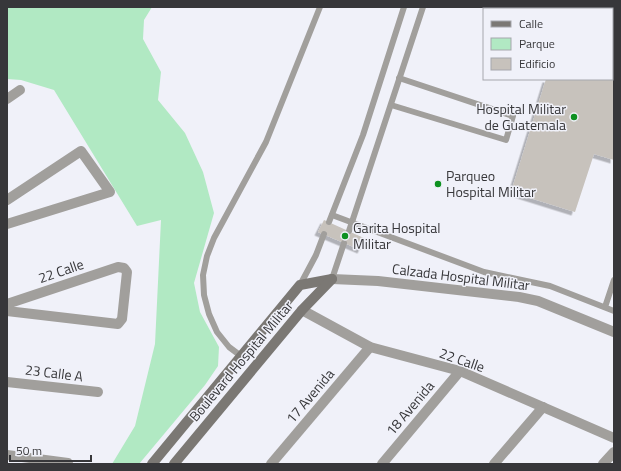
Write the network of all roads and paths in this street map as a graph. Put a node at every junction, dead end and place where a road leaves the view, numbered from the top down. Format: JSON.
{"nodes":[{"id":1,"x":320,"y":7,"type":"edge"},
{"id":2,"x":404,"y":7,"type":"edge"},
{"id":3,"x":423,"y":7,"type":"edge"},
{"id":4,"x":400,"y":78,"type":"junction"},
{"id":5,"x":20,"y":90,"type":"dead end"},
{"id":6,"x":7,"y":99,"type":"edge"},
{"id":7,"x":391,"y":105,"type":"junction"},
{"id":8,"x":7,"y":200,"type":"edge"},
{"id":9,"x":332,"y":215,"type":"junction"},
{"id":10,"x":329,"y":222,"type":"dead end"},
{"id":11,"x":352,"y":222,"type":"junction"},
{"id":12,"x":7,"y":224,"type":"edge"},
{"id":13,"x":349,"y":231,"type":"dead end"},
{"id":14,"x":324,"y":234,"type":"dead end"},
{"id":15,"x":344,"y":243,"type":"dead end"},
{"id":16,"x":332,"y":279,"type":"junction"},
{"id":17,"x":614,"y":280,"type":"edge"},
{"id":18,"x":300,"y":285,"type":"junction"},
{"id":19,"x":7,"y":304,"type":"edge"},
{"id":20,"x":605,"y":307,"type":"junction"},
{"id":21,"x":302,"y":310,"type":"junction"},
{"id":22,"x":7,"y":311,"type":"edge"},
{"id":23,"x":614,"y":311,"type":"edge"},
{"id":24,"x":614,"y":332,"type":"edge"},
{"id":25,"x":370,"y":347,"type":"junction"},
{"id":26,"x":241,"y":356,"type":"junction"},
{"id":27,"x":460,"y":371,"type":"junction"},
{"id":28,"x":7,"y":382,"type":"edge"},
{"id":29,"x":98,"y":392,"type":"dead end"},
{"id":30,"x":543,"y":407,"type":"junction"},
{"id":31,"x":614,"y":438,"type":"edge"},
{"id":32,"x":614,"y":452,"type":"edge"},
{"id":33,"x":7,"y":455,"type":"edge"},
{"id":34,"x":68,"y":463,"type":"dead end"},
{"id":35,"x":152,"y":464,"type":"edge"},
{"id":36,"x":174,"y":464,"type":"edge"},
{"id":37,"x":271,"y":464,"type":"edge"},
{"id":38,"x":382,"y":464,"type":"edge"},
{"id":39,"x":494,"y":464,"type":"edge"},
{"id":40,"x":603,"y":464,"type":"edge"}],
"edges":[{"from":1,"to":26,"type":"lane"},
{"from":2,"to":9,"type":"lane"},
{"from":3,"to":4,"type":"lane"},
{"from":4,"to":7,"type":"lane"},
{"from":4,"to":7,"type":"lane"},
{"from":5,"to":6,"type":"street"},
{"from":7,"to":11,"type":"lane"},
{"from":8,"to":12,"type":"street"},
{"from":9,"to":10,"type":"lane"},
{"from":9,"to":11,"type":"lane"},
{"from":11,"to":13,"type":"lane"},
{"from":11,"to":20,"type":"lane"},
{"from":14,"to":18,"type":"lane"},
{"from":15,"to":16,"type":"lane"},
{"from":16,"to":18,"type":"main road","name":"Calzada Hospital Militar"},
{"from":16,"to":21,"type":"main road","name":"Boulevard Hospital Militar"},
{"from":16,"to":24,"type":"street","name":"Calzada Hospital Militar"},
{"from":17,"to":20,"type":"lane"},
{"from":18,"to":26,"type":"main road","name":"Boulevard Hospital Militar"},
{"from":19,"to":22,"type":"street","name":"22 Calle"},
{"from":20,"to":23,"type":"lane"},
{"from":21,"to":25,"type":"street","name":"22 Calle"},
{"from":21,"to":36,"type":"main road","name":"Boulevard Hospital Militar"},
{"from":25,"to":27,"type":"street","name":"22 Calle"},
{"from":25,"to":37,"type":"street","name":"17 Avenida"},
{"from":26,"to":35,"type":"main road","name":"Boulevard Hospital Militar"},
{"from":27,"to":30,"type":"street","name":"22 Calle"},
{"from":27,"to":38,"type":"street","name":"18 Avenida"},
{"from":28,"to":29,"type":"street","name":"23 Calle A"},
{"from":30,"to":31,"type":"street","name":"22 Calle"},
{"from":30,"to":39,"type":"street"},
{"from":32,"to":40,"type":"street"},
{"from":33,"to":34,"type":"street"}]}
